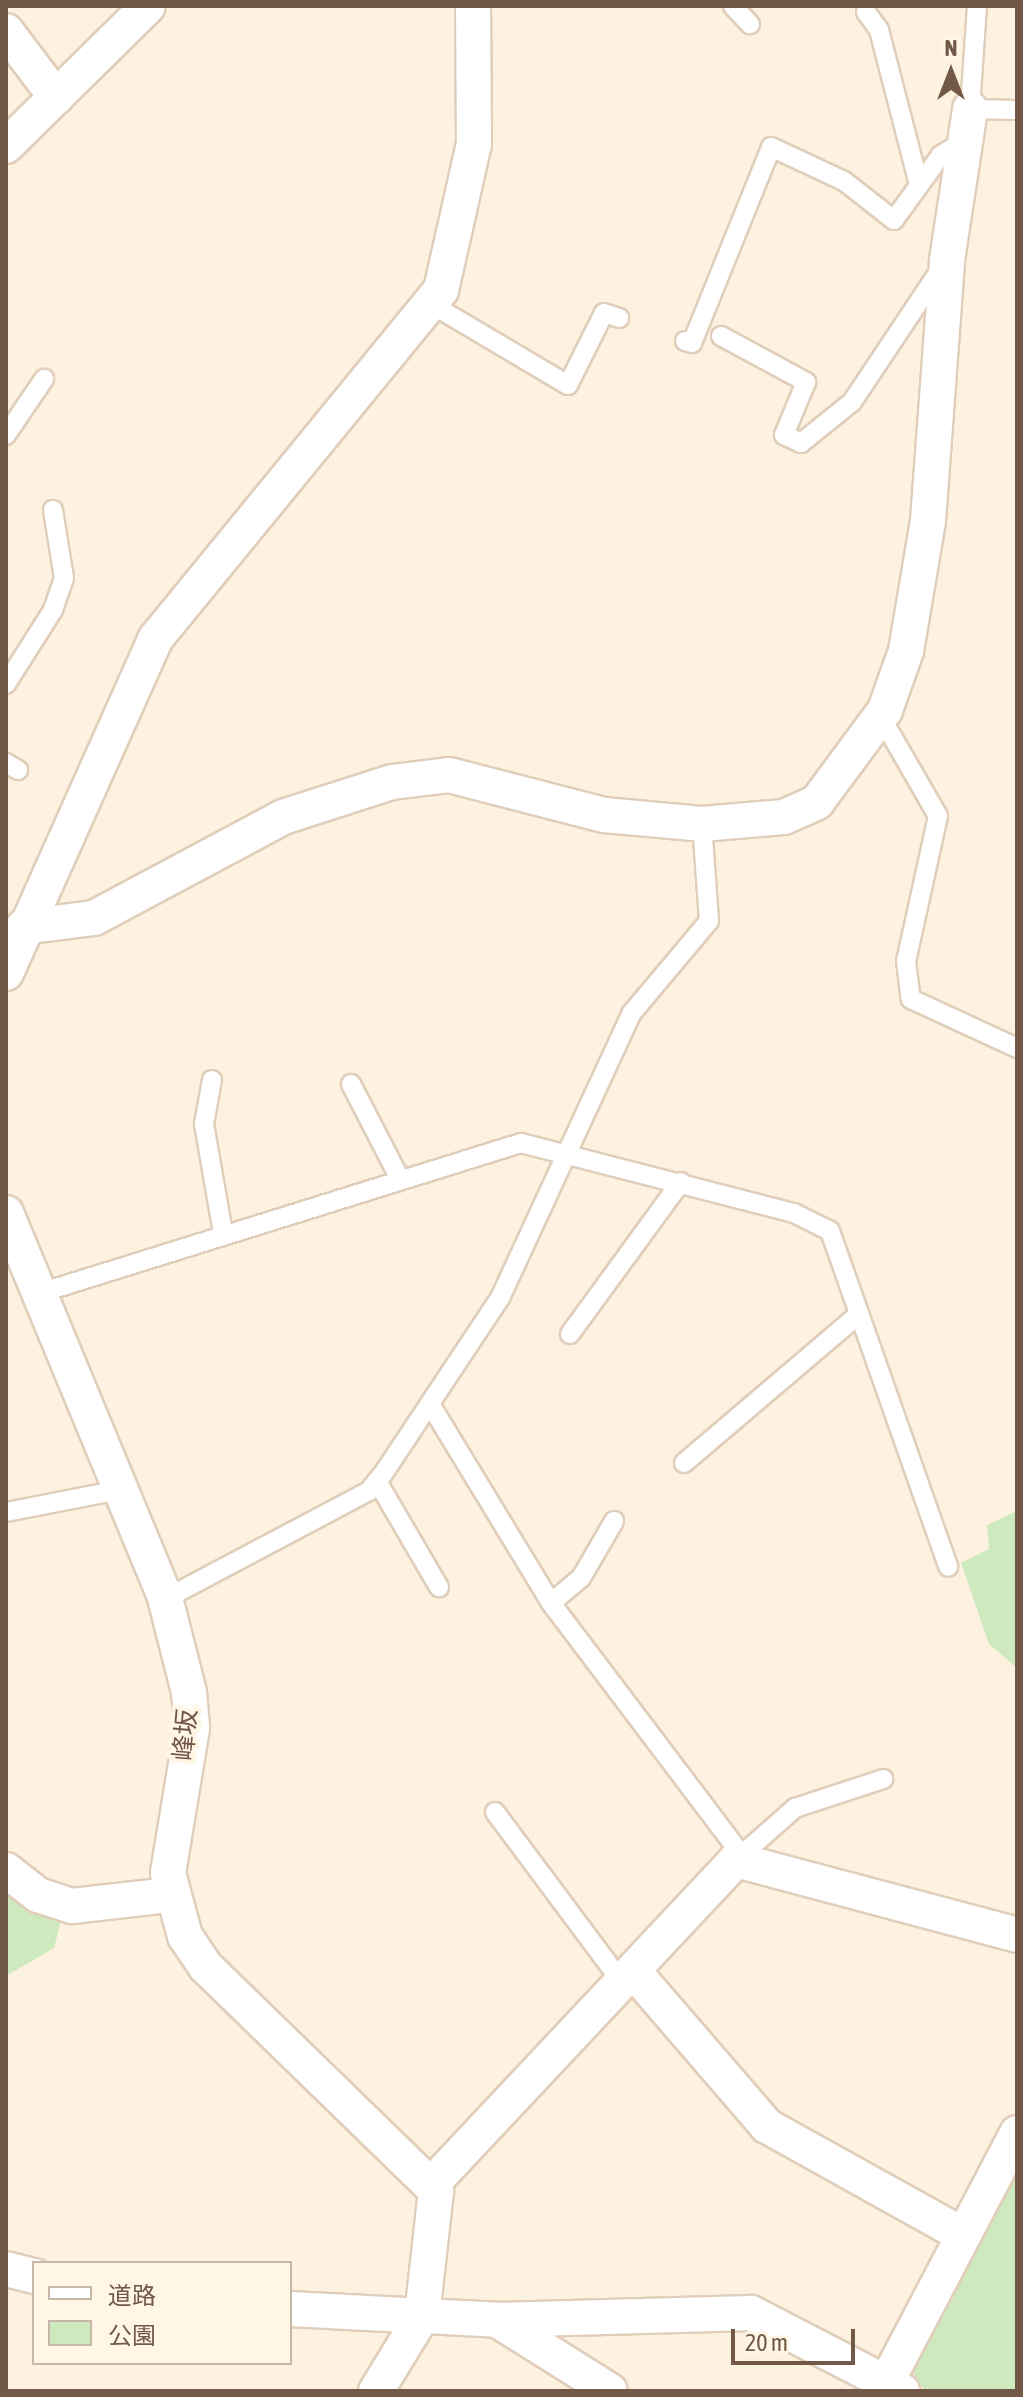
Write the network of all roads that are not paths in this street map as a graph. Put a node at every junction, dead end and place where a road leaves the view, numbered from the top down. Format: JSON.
{"nodes":[{"id":1,"x":148,"y":6,"type":"edge"},
{"id":2,"x":473,"y":6,"type":"edge"},
{"id":3,"x":733,"y":6,"type":"edge"},
{"id":4,"x":977,"y":6,"type":"edge"},
{"id":5,"x":866,"y":12,"type":"dead end"},
{"id":6,"x":750,"y":24,"type":"dead end"},
{"id":7,"x":6,"y":31,"type":"edge"},
{"id":8,"x":56,"y":97,"type":"junction"},
{"id":9,"x":1017,"y":110,"type":"edge"},
{"id":10,"x":968,"y":124,"type":"junction"},
{"id":11,"x":6,"y":146,"type":"edge"},
{"id":12,"x":919,"y":185,"type":"junction"},
{"id":13,"x":947,"y":260,"type":"junction"},
{"id":14,"x":431,"y":304,"type":"junction"},
{"id":15,"x":619,"y":318,"type":"dead end"},
{"id":16,"x":709,"y":330,"type":"junction"},
{"id":17,"x":685,"y":341,"type":"dead end"},
{"id":18,"x":44,"y":379,"type":"dead end"},
{"id":19,"x":6,"y":435,"type":"edge"},
{"id":20,"x":53,"y":510,"type":"dead end"},
{"id":21,"x":6,"y":684,"type":"edge"},
{"id":22,"x":881,"y":717,"type":"junction"},
{"id":23,"x":702,"y":824,"type":"junction"},
{"id":24,"x":23,"y":927,"type":"junction"},
{"id":25,"x":6,"y":973,"type":"edge"},
{"id":26,"x":1017,"y":1048,"type":"edge"},
{"id":27,"x":212,"y":1080,"type":"dead end"},
{"id":28,"x":351,"y":1084,"type":"dead end"},
{"id":29,"x":570,"y":1152,"type":"junction"},
{"id":30,"x":400,"y":1179,"type":"junction"},
{"id":31,"x":681,"y":1182,"type":"junction"},
{"id":32,"x":6,"y":1213,"type":"edge"},
{"id":33,"x":223,"y":1233,"type":"junction"},
{"id":34,"x":37,"y":1294,"type":"junction"},
{"id":35,"x":859,"y":1314,"type":"junction"},
{"id":36,"x":570,"y":1334,"type":"dead end"},
{"id":37,"x":430,"y":1404,"type":"junction"},
{"id":38,"x":684,"y":1463,"type":"dead end"},
{"id":39,"x":377,"y":1481,"type":"junction"},
{"id":40,"x":119,"y":1490,"type":"junction"},
{"id":41,"x":6,"y":1512,"type":"edge"},
{"id":42,"x":614,"y":1521,"type":"dead end"},
{"id":43,"x":948,"y":1567,"type":"dead end"},
{"id":44,"x":439,"y":1587,"type":"dead end"},
{"id":45,"x":165,"y":1599,"type":"junction"},
{"id":46,"x":551,"y":1603,"type":"junction"},
{"id":47,"x":883,"y":1779,"type":"dead end"},
{"id":48,"x":495,"y":1812,"type":"dead end"},
{"id":49,"x":739,"y":1857,"type":"junction"},
{"id":50,"x":7,"y":1873,"type":"edge"},
{"id":51,"x":170,"y":1895,"type":"junction"},
{"id":52,"x":1017,"y":1935,"type":"edge"},
{"id":53,"x":630,"y":1979,"type":"junction"},
{"id":54,"x":1017,"y":2133,"type":"edge"},
{"id":55,"x":432,"y":2184,"type":"junction"},
{"id":56,"x":963,"y":2235,"type":"junction"},
{"id":57,"x":6,"y":2269,"type":"edge"},
{"id":58,"x":32,"y":2276,"type":"edge"},
{"id":59,"x":292,"y":2309,"type":"edge"},
{"id":60,"x":422,"y":2316,"type":"junction"},
{"id":61,"x":497,"y":2320,"type":"junction"},
{"id":62,"x":894,"y":2386,"type":"edge"},
{"id":63,"x":376,"y":2391,"type":"edge"},
{"id":64,"x":610,"y":2391,"type":"edge"}],
"edges":[{"from":1,"to":8,"type":"street"},
{"from":2,"to":14,"type":"street"},
{"from":3,"to":6,"type":"lane"},
{"from":4,"to":10,"type":"lane"},
{"from":5,"to":12,"type":"lane"},
{"from":7,"to":8,"type":"street"},
{"from":8,"to":11,"type":"street"},
{"from":9,"to":10,"type":"lane"},
{"from":10,"to":12,"type":"lane"},
{"from":10,"to":13,"type":"street"},
{"from":12,"to":16,"type":"lane"},
{"from":13,"to":16,"type":"lane"},
{"from":13,"to":22,"type":"street"},
{"from":14,"to":15,"type":"lane"},
{"from":14,"to":24,"type":"street"},
{"from":16,"to":17,"type":"lane"},
{"from":18,"to":19,"type":"lane"},
{"from":20,"to":21,"type":"lane"},
{"from":22,"to":23,"type":"street"},
{"from":22,"to":26,"type":"lane"},
{"from":23,"to":24,"type":"street"},
{"from":23,"to":29,"type":"lane"},
{"from":24,"to":25,"type":"street"},
{"from":27,"to":33,"type":"lane"},
{"from":28,"to":30,"type":"lane"},
{"from":29,"to":30,"type":"lane"},
{"from":29,"to":31,"type":"lane"},
{"from":29,"to":37,"type":"lane"},
{"from":30,"to":33,"type":"lane"},
{"from":31,"to":35,"type":"lane"},
{"from":31,"to":36,"type":"lane"},
{"from":32,"to":34,"type":"street","name":"峰坂"},
{"from":33,"to":34,"type":"lane"},
{"from":34,"to":40,"type":"street","name":"峰坂"},
{"from":35,"to":38,"type":"lane"},
{"from":35,"to":43,"type":"lane"},
{"from":37,"to":39,"type":"lane"},
{"from":37,"to":46,"type":"lane"},
{"from":39,"to":44,"type":"lane"},
{"from":39,"to":45,"type":"lane"},
{"from":40,"to":41,"type":"lane"},
{"from":40,"to":45,"type":"street","name":"峰坂"},
{"from":42,"to":46,"type":"lane"},
{"from":45,"to":51,"type":"street","name":"峰坂"},
{"from":46,"to":49,"type":"lane"},
{"from":47,"to":49,"type":"lane"},
{"from":48,"to":53,"type":"lane"},
{"from":49,"to":52,"type":"street"},
{"from":49,"to":53,"type":"street"},
{"from":50,"to":51,"type":"street"},
{"from":51,"to":55,"type":"street"},
{"from":53,"to":55,"type":"street"},
{"from":53,"to":56,"type":"street"},
{"from":54,"to":56,"type":"street"},
{"from":55,"to":60,"type":"street"},
{"from":56,"to":62,"type":"street"},
{"from":57,"to":58,"type":"street"},
{"from":59,"to":60,"type":"street"},
{"from":60,"to":61,"type":"street"},
{"from":60,"to":63,"type":"street"},
{"from":61,"to":62,"type":"street"},
{"from":61,"to":64,"type":"street"}]}
